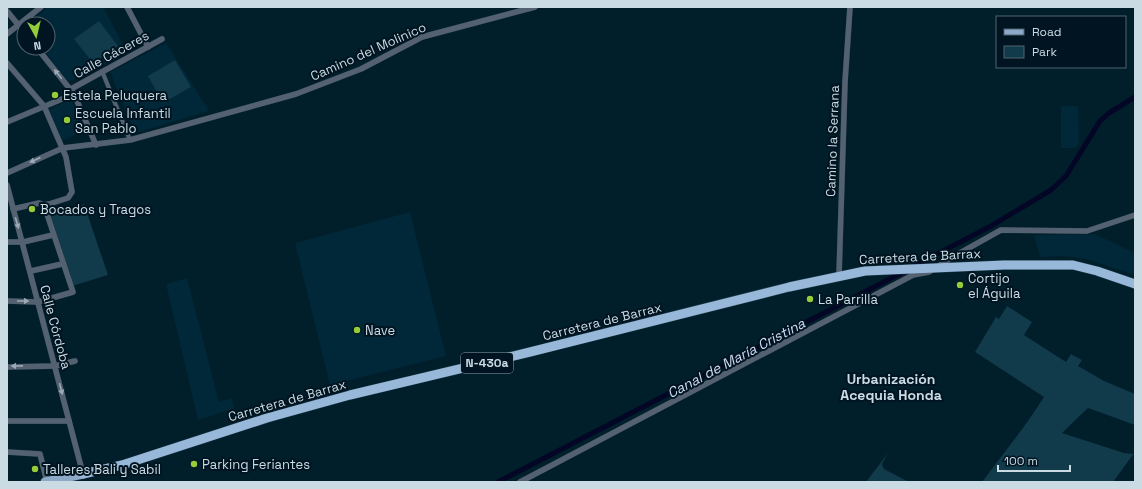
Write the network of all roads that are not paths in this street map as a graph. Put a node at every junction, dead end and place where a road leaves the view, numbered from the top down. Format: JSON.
{"nodes":[{"id":1,"x":42,"y":7,"type":"edge"},
{"id":2,"x":127,"y":7,"type":"edge"},
{"id":3,"x":535,"y":7,"type":"edge"},
{"id":4,"x":850,"y":7,"type":"edge"},
{"id":5,"x":7,"y":11,"type":"edge"},
{"id":6,"x":30,"y":16,"type":"edge"},
{"id":7,"x":16,"y":22,"type":"edge"},
{"id":8,"x":16,"y":27,"type":"edge"},
{"id":9,"x":7,"y":34,"type":"edge"},
{"id":10,"x":162,"y":39,"type":"dead end"},
{"id":11,"x":148,"y":47,"type":"junction"},
{"id":12,"x":44,"y":56,"type":"edge"},
{"id":13,"x":7,"y":62,"type":"edge"},
{"id":14,"x":102,"y":71,"type":"junction"},
{"id":15,"x":72,"y":91,"type":"junction"},
{"id":16,"x":44,"y":106,"type":"junction"},
{"id":17,"x":7,"y":114,"type":"edge"},
{"id":18,"x":9,"y":121,"type":"edge"},
{"id":19,"x":130,"y":140,"type":"junction"},
{"id":20,"x":96,"y":145,"type":"junction"},
{"id":21,"x":62,"y":148,"type":"junction"},
{"id":22,"x":7,"y":173,"type":"edge"},
{"id":23,"x":7,"y":185,"type":"edge"},
{"id":24,"x":44,"y":205,"type":"junction"},
{"id":25,"x":13,"y":209,"type":"junction"},
{"id":26,"x":1135,"y":215,"type":"edge"},
{"id":27,"x":53,"y":235,"type":"junction"},
{"id":28,"x":7,"y":242,"type":"edge"},
{"id":29,"x":23,"y":242,"type":"junction"},
{"id":30,"x":62,"y":264,"type":"junction"},
{"id":31,"x":938,"y":267,"type":"junction"},
{"id":32,"x":31,"y":271,"type":"junction"},
{"id":33,"x":839,"y":276,"type":"junction"},
{"id":34,"x":1135,"y":284,"type":"edge"},
{"id":35,"x":7,"y":301,"type":"edge"},
{"id":36,"x":38,"y":302,"type":"junction"},
{"id":37,"x":75,"y":360,"type":"dead end"},
{"id":38,"x":55,"y":366,"type":"junction"},
{"id":39,"x":7,"y":367,"type":"edge"},
{"id":40,"x":7,"y":421,"type":"edge"},
{"id":41,"x":69,"y":422,"type":"junction"},
{"id":42,"x":7,"y":452,"type":"edge"},
{"id":43,"x":83,"y":474,"type":"junction"},
{"id":44,"x":46,"y":482,"type":"edge"},
{"id":45,"x":520,"y":482,"type":"edge"}],
"edges":[{"from":1,"to":6,"type":"street"},
{"from":2,"to":11,"type":"street"},
{"from":3,"to":19,"type":"street","name":"Camino del Molinico"},
{"from":4,"to":33,"type":"street","name":"Camino la Serrana"},
{"from":5,"to":7,"type":"street"},
{"from":8,"to":9,"type":"street"},
{"from":10,"to":11,"type":"street","name":"Calle Cáceres"},
{"from":11,"to":14,"type":"street","name":"Calle Cáceres"},
{"from":15,"to":12,"type":"street","one_way":true},
{"from":13,"to":16,"type":"street"},
{"from":14,"to":15,"type":"street","name":"Calle Cáceres"},
{"from":14,"to":19,"type":"street"},
{"from":15,"to":16,"type":"street","name":"Calle Cáceres"},
{"from":15,"to":20,"type":"street"},
{"from":16,"to":18,"type":"street","name":"Calle Cáceres"},
{"from":16,"to":21,"type":"street"},
{"from":17,"to":18,"type":"street"},
{"from":19,"to":20,"type":"street","name":"Camino del Molinico"},
{"from":20,"to":21,"type":"street","name":"Camino del Molinico"},
{"from":21,"to":22,"type":"street","name":"Camino del Molinico","one_way":true},
{"from":21,"to":24,"type":"street"},
{"from":23,"to":25,"type":"street","name":"Calle Córdoba"},
{"from":24,"to":25,"type":"street"},
{"from":24,"to":27,"type":"street"},
{"from":25,"to":29,"type":"street","name":"Calle Córdoba","one_way":true},
{"from":26,"to":31,"type":"street"},
{"from":27,"to":29,"type":"street"},
{"from":27,"to":30,"type":"street"},
{"from":28,"to":29,"type":"street"},
{"from":29,"to":32,"type":"street","name":"Calle Córdoba"},
{"from":30,"to":32,"type":"street"},
{"from":30,"to":36,"type":"street"},
{"from":31,"to":33,"type":"highway","name":"Carretera de Barrax","number":"N-430a"},
{"from":31,"to":34,"type":"highway","name":"Carretera de Barrax","number":"N-430a"},
{"from":31,"to":45,"type":"street"},
{"from":32,"to":36,"type":"street","name":"Calle Córdoba"},
{"from":33,"to":43,"type":"highway","name":"Carretera de Barrax","number":"N-430a"},
{"from":35,"to":36,"type":"street","one_way":true},
{"from":36,"to":38,"type":"street","name":"Calle Córdoba"},
{"from":37,"to":38,"type":"street"},
{"from":38,"to":39,"type":"street","one_way":true},
{"from":38,"to":41,"type":"street","name":"Calle Córdoba","one_way":true},
{"from":40,"to":41,"type":"street"},
{"from":41,"to":43,"type":"street","name":"Calle Córdoba"},
{"from":42,"to":44,"type":"street"},
{"from":43,"to":44,"type":"main road"}]}
